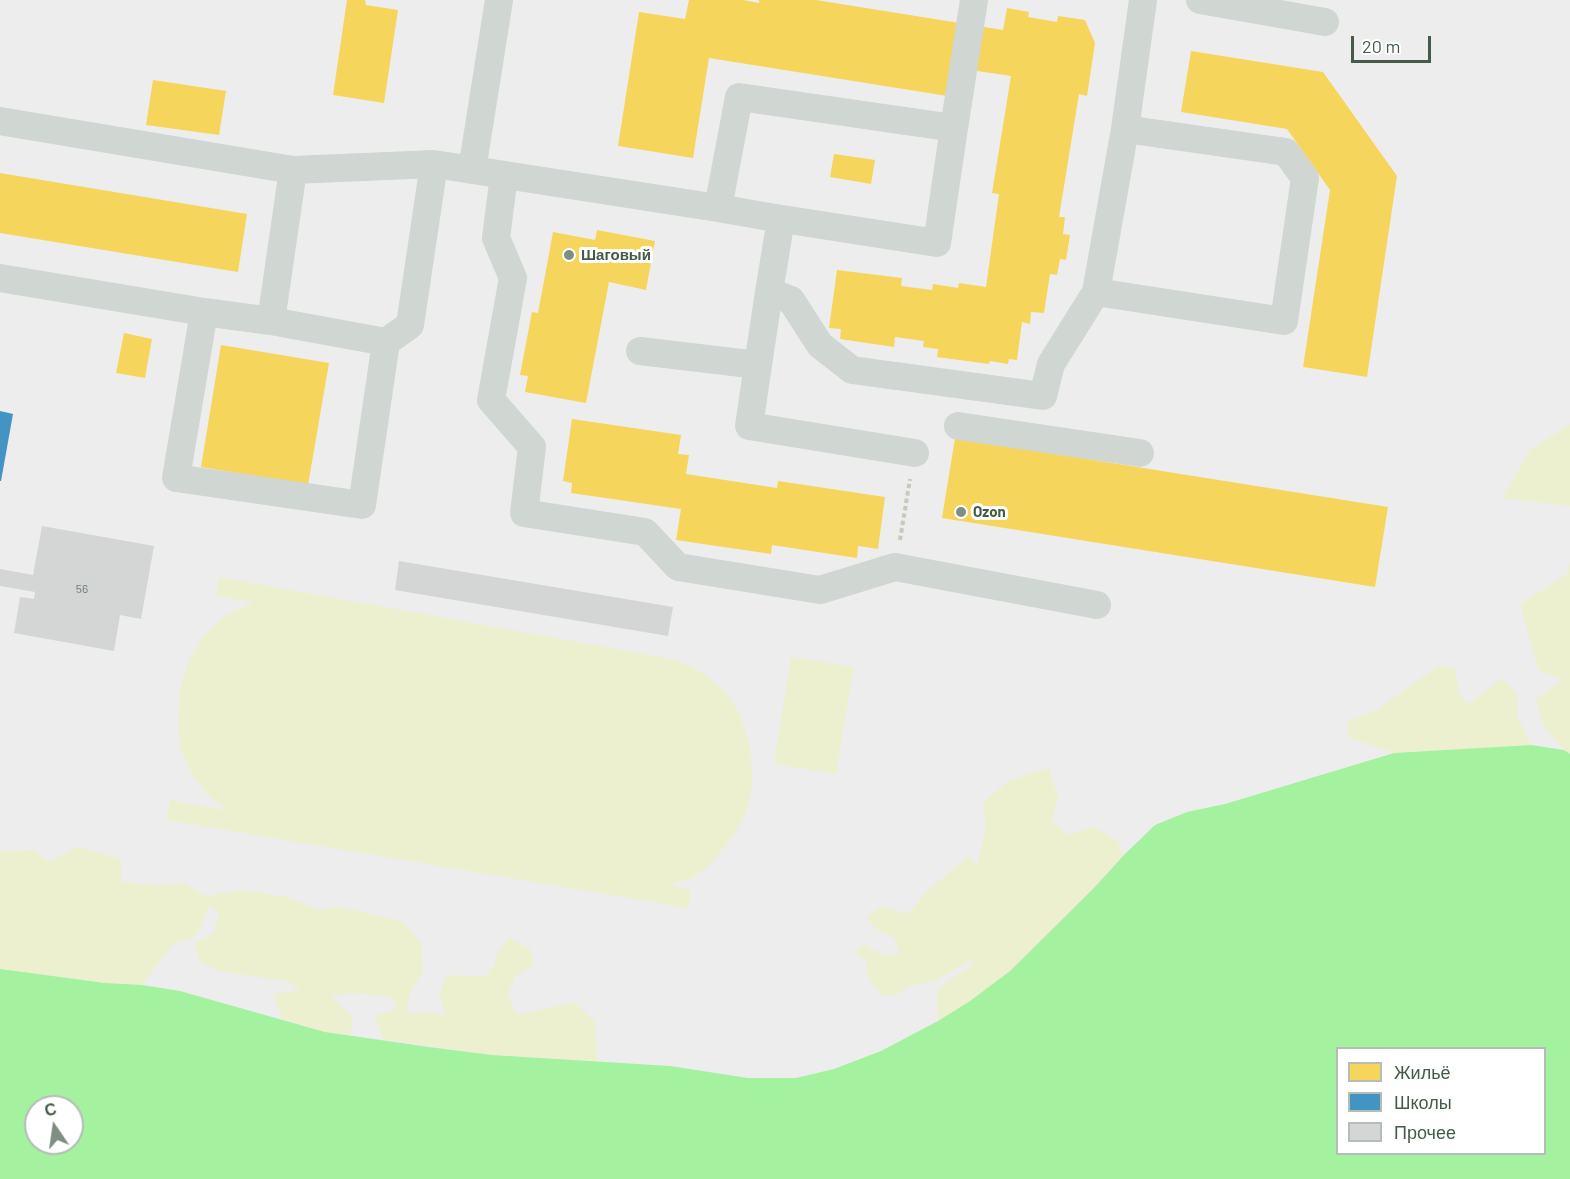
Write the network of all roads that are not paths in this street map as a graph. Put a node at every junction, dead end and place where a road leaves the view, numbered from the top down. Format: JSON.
{"nodes":[{"id":1,"x":499,"y":0,"type":"edge"},
{"id":2,"x":974,"y":0,"type":"edge"},
{"id":3,"x":1143,"y":0,"type":"edge"},
{"id":4,"x":1200,"y":0,"type":"edge"},
{"id":5,"x":1325,"y":22,"type":"dead end"},
{"id":6,"x":0,"y":121,"type":"edge"},
{"id":7,"x":954,"y":128,"type":"junction"},
{"id":8,"x":1125,"y":129,"type":"junction"},
{"id":9,"x":434,"y":164,"type":"junction"},
{"id":10,"x":293,"y":170,"type":"junction"},
{"id":11,"x":472,"y":170,"type":"junction"},
{"id":12,"x":504,"y":175,"type":"junction"},
{"id":13,"x":718,"y":208,"type":"junction"},
{"id":14,"x":776,"y":218,"type":"junction"},
{"id":15,"x":0,"y":278,"type":"edge"},
{"id":16,"x":769,"y":292,"type":"junction"},
{"id":17,"x":1096,"y":292,"type":"junction"},
{"id":18,"x":204,"y":312,"type":"junction"},
{"id":19,"x":271,"y":321,"type":"junction"},
{"id":20,"x":386,"y":342,"type":"junction"},
{"id":21,"x":640,"y":351,"type":"dead end"},
{"id":22,"x":758,"y":365,"type":"junction"},
{"id":23,"x":1043,"y":396,"type":"junction"},
{"id":24,"x":958,"y":426,"type":"dead end"},
{"id":25,"x":1038,"y":438,"type":"junction"},
{"id":26,"x":915,"y":453,"type":"road end"},
{"id":27,"x":1140,"y":453,"type":"dead end"},
{"id":28,"x":1097,"y":605,"type":"dead end"}],
"edges":[{"from":1,"to":11,"type":"lane"},
{"from":2,"to":7,"type":"lane"},
{"from":3,"to":8,"type":"lane"},
{"from":4,"to":5,"type":"lane"},
{"from":6,"to":10,"type":"lane"},
{"from":7,"to":13,"type":"lane"},
{"from":7,"to":14,"type":"lane"},
{"from":8,"to":17,"type":"lane"},
{"from":8,"to":17,"type":"lane"},
{"from":9,"to":10,"type":"lane"},
{"from":9,"to":11,"type":"lane"},
{"from":9,"to":20,"type":"lane"},
{"from":10,"to":19,"type":"lane"},
{"from":11,"to":12,"type":"lane"},
{"from":12,"to":13,"type":"lane"},
{"from":12,"to":28,"type":"lane"},
{"from":13,"to":14,"type":"lane"},
{"from":14,"to":16,"type":"lane"},
{"from":15,"to":18,"type":"lane"},
{"from":16,"to":22,"type":"lane"},
{"from":16,"to":23,"type":"lane"},
{"from":17,"to":23,"type":"lane"},
{"from":18,"to":19,"type":"lane"},
{"from":18,"to":20,"type":"lane"},
{"from":19,"to":20,"type":"lane"},
{"from":21,"to":22,"type":"lane"},
{"from":22,"to":26,"type":"lane"},
{"from":23,"to":25,"type":"lane"},
{"from":24,"to":25,"type":"lane"},
{"from":25,"to":27,"type":"lane"}]}
